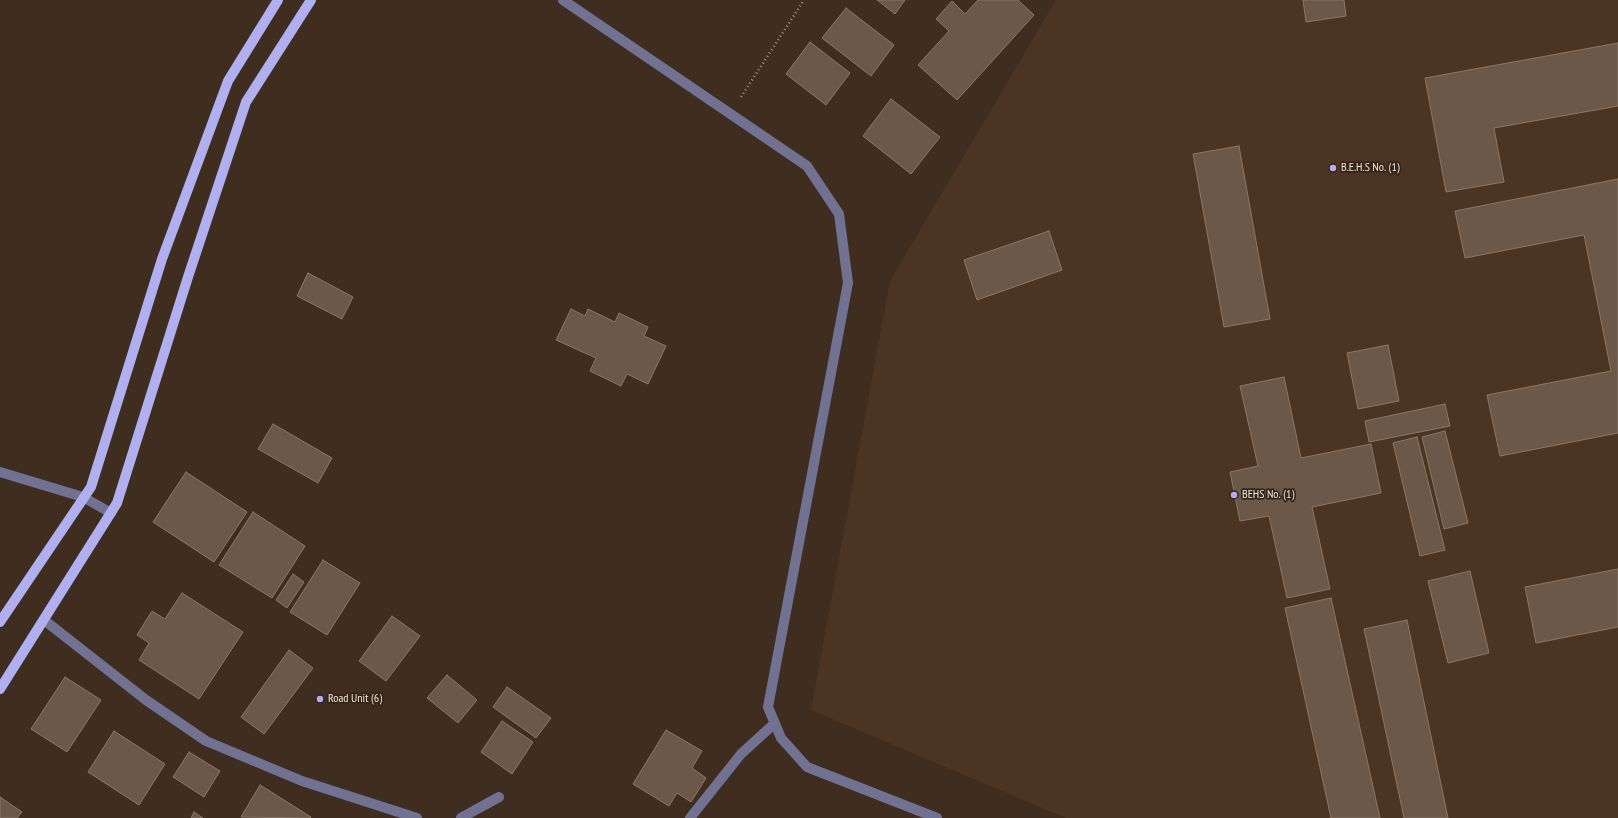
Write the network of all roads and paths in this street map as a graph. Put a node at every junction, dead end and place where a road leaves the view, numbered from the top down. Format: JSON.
{"nodes":[{"id":1,"x":278,"y":0,"type":"edge"},
{"id":2,"x":311,"y":0,"type":"edge"},
{"id":3,"x":563,"y":0,"type":"edge"},
{"id":4,"x":804,"y":0,"type":"edge"},
{"id":5,"x":730,"y":113,"type":"junction"},
{"id":6,"x":0,"y":472,"type":"edge"},
{"id":7,"x":83,"y":497,"type":"junction"},
{"id":8,"x":111,"y":513,"type":"junction"},
{"id":9,"x":44,"y":620,"type":"junction"},
{"id":10,"x":0,"y":622,"type":"edge"},
{"id":11,"x":0,"y":689,"type":"edge"},
{"id":12,"x":775,"y":723,"type":"junction"},
{"id":13,"x":499,"y":797,"type":"dead end"},
{"id":14,"x":417,"y":818,"type":"edge"},
{"id":15,"x":461,"y":818,"type":"edge"},
{"id":16,"x":690,"y":818,"type":"edge"},
{"id":17,"x":937,"y":818,"type":"edge"}],
"edges":[{"from":1,"to":7,"type":"main road"},
{"from":2,"to":8,"type":"main road"},
{"from":3,"to":5,"type":"street"},
{"from":4,"to":5,"type":"path"},
{"from":5,"to":12,"type":"street"},
{"from":6,"to":7,"type":"street"},
{"from":7,"to":8,"type":"street"},
{"from":7,"to":10,"type":"main road"},
{"from":8,"to":9,"type":"main road"},
{"from":9,"to":11,"type":"main road"},
{"from":9,"to":14,"type":"street"},
{"from":12,"to":16,"type":"street"},
{"from":12,"to":17,"type":"street"},
{"from":13,"to":15,"type":"street"}]}
